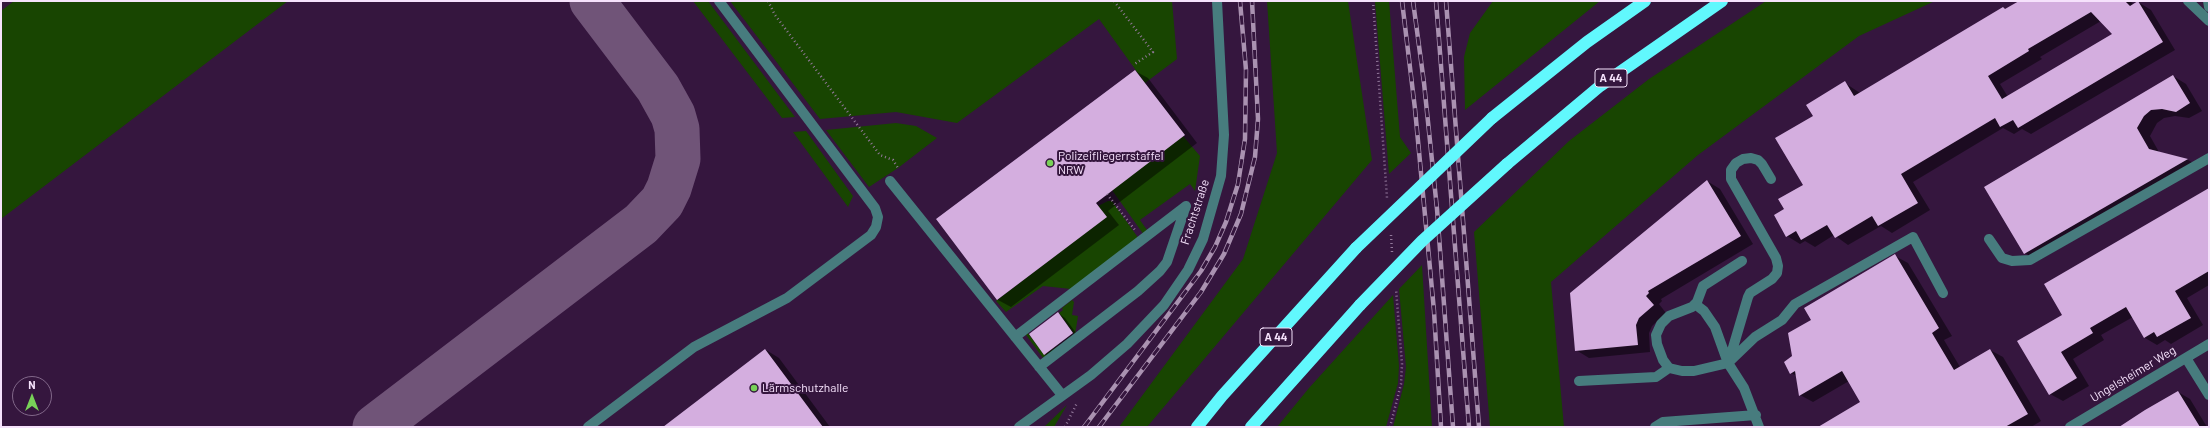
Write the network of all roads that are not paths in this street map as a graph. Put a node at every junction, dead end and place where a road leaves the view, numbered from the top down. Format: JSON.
{"nodes":[{"id":1,"x":720,"y":1,"type":"edge"},
{"id":2,"x":1217,"y":1,"type":"edge"},
{"id":3,"x":1645,"y":1,"type":"edge"},
{"id":4,"x":1722,"y":1,"type":"edge"},
{"id":5,"x":2188,"y":1,"type":"edge"},
{"id":6,"x":2208,"y":1,"type":"edge"},
{"id":7,"x":2209,"y":7,"type":"edge"},
{"id":8,"x":2209,"y":21,"type":"edge"},
{"id":9,"x":2209,"y":158,"type":"edge"},
{"id":10,"x":1771,"y":179,"type":"dead end"},
{"id":11,"x":890,"y":181,"type":"dead end"},
{"id":12,"x":1989,"y":239,"type":"dead end"},
{"id":13,"x":1742,"y":261,"type":"dead end"},
{"id":14,"x":1943,"y":293,"type":"dead end"},
{"id":15,"x":1695,"y":304,"type":"junction"},
{"id":16,"x":1015,"y":337,"type":"junction"},
{"id":17,"x":2209,"y":344,"type":"edge"},
{"id":18,"x":2186,"y":358,"type":"junction"},
{"id":19,"x":1728,"y":363,"type":"junction"},
{"id":20,"x":1039,"y":367,"type":"junction"},
{"id":21,"x":1669,"y":368,"type":"junction"},
{"id":22,"x":1579,"y":381,"type":"dead end"},
{"id":23,"x":1066,"y":393,"type":"junction"},
{"id":24,"x":2209,"y":395,"type":"edge"},
{"id":25,"x":1756,"y":415,"type":"junction"},
{"id":26,"x":588,"y":427,"type":"edge"},
{"id":27,"x":1019,"y":427,"type":"edge"},
{"id":28,"x":1197,"y":427,"type":"edge"},
{"id":29,"x":1251,"y":427,"type":"edge"},
{"id":30,"x":1655,"y":427,"type":"edge"},
{"id":31,"x":1759,"y":427,"type":"edge"},
{"id":32,"x":2070,"y":427,"type":"edge"}],
"edges":[{"from":1,"to":26,"type":"street"},
{"from":2,"to":23,"type":"street","name":"Frachtstraße"},
{"from":3,"to":28,"type":"highway","number":"A 44","bridge":true},
{"from":4,"to":29,"type":"highway","number":"A 44","bridge":true},
{"from":5,"to":8,"type":"street"},
{"from":6,"to":7,"type":"street"},
{"from":9,"to":12,"type":"street"},
{"from":10,"to":19,"type":"street"},
{"from":11,"to":16,"type":"street"},
{"from":13,"to":15,"type":"street"},
{"from":14,"to":19,"type":"street"},
{"from":15,"to":19,"type":"street"},
{"from":15,"to":21,"type":"street"},
{"from":16,"to":20,"type":"street"},
{"from":16,"to":20,"type":"street"},
{"from":17,"to":18,"type":"street","name":"Ungelsheimer Weg"},
{"from":18,"to":24,"type":"street"},
{"from":18,"to":32,"type":"street","name":"Ungelsheimer Weg"},
{"from":19,"to":21,"type":"street"},
{"from":19,"to":25,"type":"street"},
{"from":20,"to":23,"type":"street"},
{"from":21,"to":22,"type":"street"},
{"from":23,"to":27,"type":"street","name":"Frachtstraße"},
{"from":25,"to":30,"type":"street"},
{"from":25,"to":31,"type":"street"}]}
